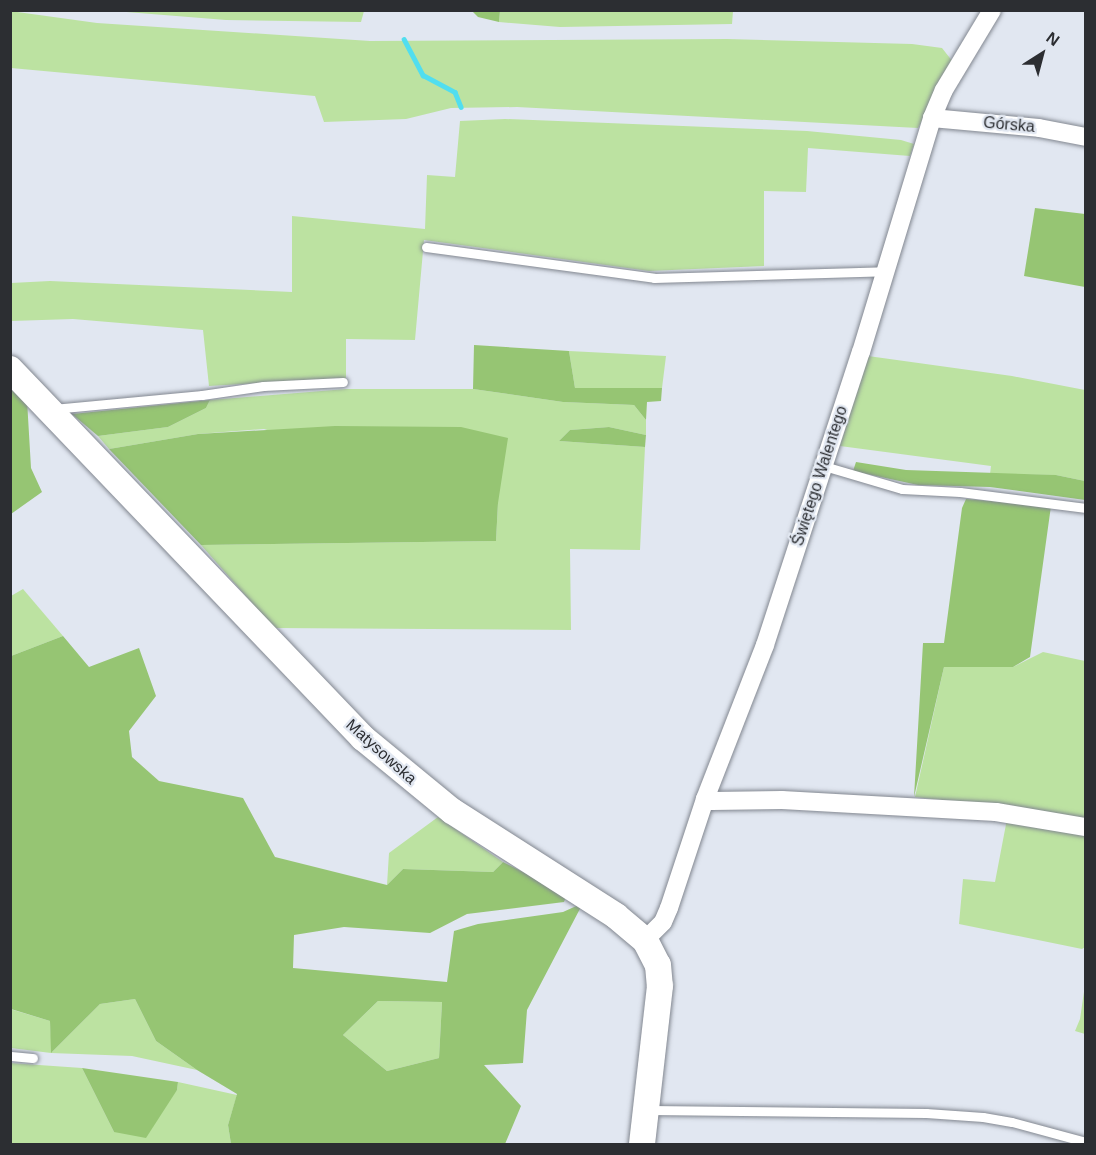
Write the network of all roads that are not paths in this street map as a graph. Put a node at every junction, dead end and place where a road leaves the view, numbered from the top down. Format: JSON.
{"nodes":[{"id":1,"x":992,"y":10,"type":"edge"},
{"id":2,"x":932,"y":118,"type":"junction"},
{"id":3,"x":1086,"y":136,"type":"edge"},
{"id":4,"x":426,"y":247,"type":"dead end"},
{"id":5,"x":885,"y":272,"type":"junction"},
{"id":6,"x":10,"y":369,"type":"edge"},
{"id":7,"x":344,"y":382,"type":"dead end"},
{"id":8,"x":50,"y":410,"type":"junction"},
{"id":9,"x":824,"y":466,"type":"junction"},
{"id":10,"x":1086,"y":508,"type":"edge"},
{"id":11,"x":705,"y":799,"type":"junction"},
{"id":12,"x":1086,"y":827,"type":"edge"},
{"id":13,"x":645,"y":940,"type":"junction"},
{"id":14,"x":10,"y":1056,"type":"edge"},
{"id":15,"x":33,"y":1058,"type":"dead end"},
{"id":16,"x":646,"y":1110,"type":"junction"},
{"id":17,"x":1086,"y":1142,"type":"edge"},
{"id":18,"x":642,"y":1144,"type":"edge"}],
"edges":[{"from":1,"to":2,"type":"street","name":"Świętego Walentego"},
{"from":2,"to":3,"type":"street","name":"Górska"},
{"from":2,"to":5,"type":"street","name":"Świętego Walentego"},
{"from":4,"to":5,"type":"lane"},
{"from":5,"to":9,"type":"street","name":"Świętego Walentego"},
{"from":6,"to":8,"type":"street","name":"Matysowska"},
{"from":7,"to":8,"type":"lane"},
{"from":8,"to":13,"type":"street","name":"Matysowska"},
{"from":9,"to":10,"type":"lane"},
{"from":9,"to":11,"type":"street","name":"Świętego Walentego"},
{"from":11,"to":12,"type":"street"},
{"from":11,"to":13,"type":"street","name":"Świętego Walentego"},
{"from":13,"to":16,"type":"street","name":"Matysowska"},
{"from":14,"to":15,"type":"lane"},
{"from":16,"to":17,"type":"lane"},
{"from":16,"to":18,"type":"street","name":"Matysowska"}]}
